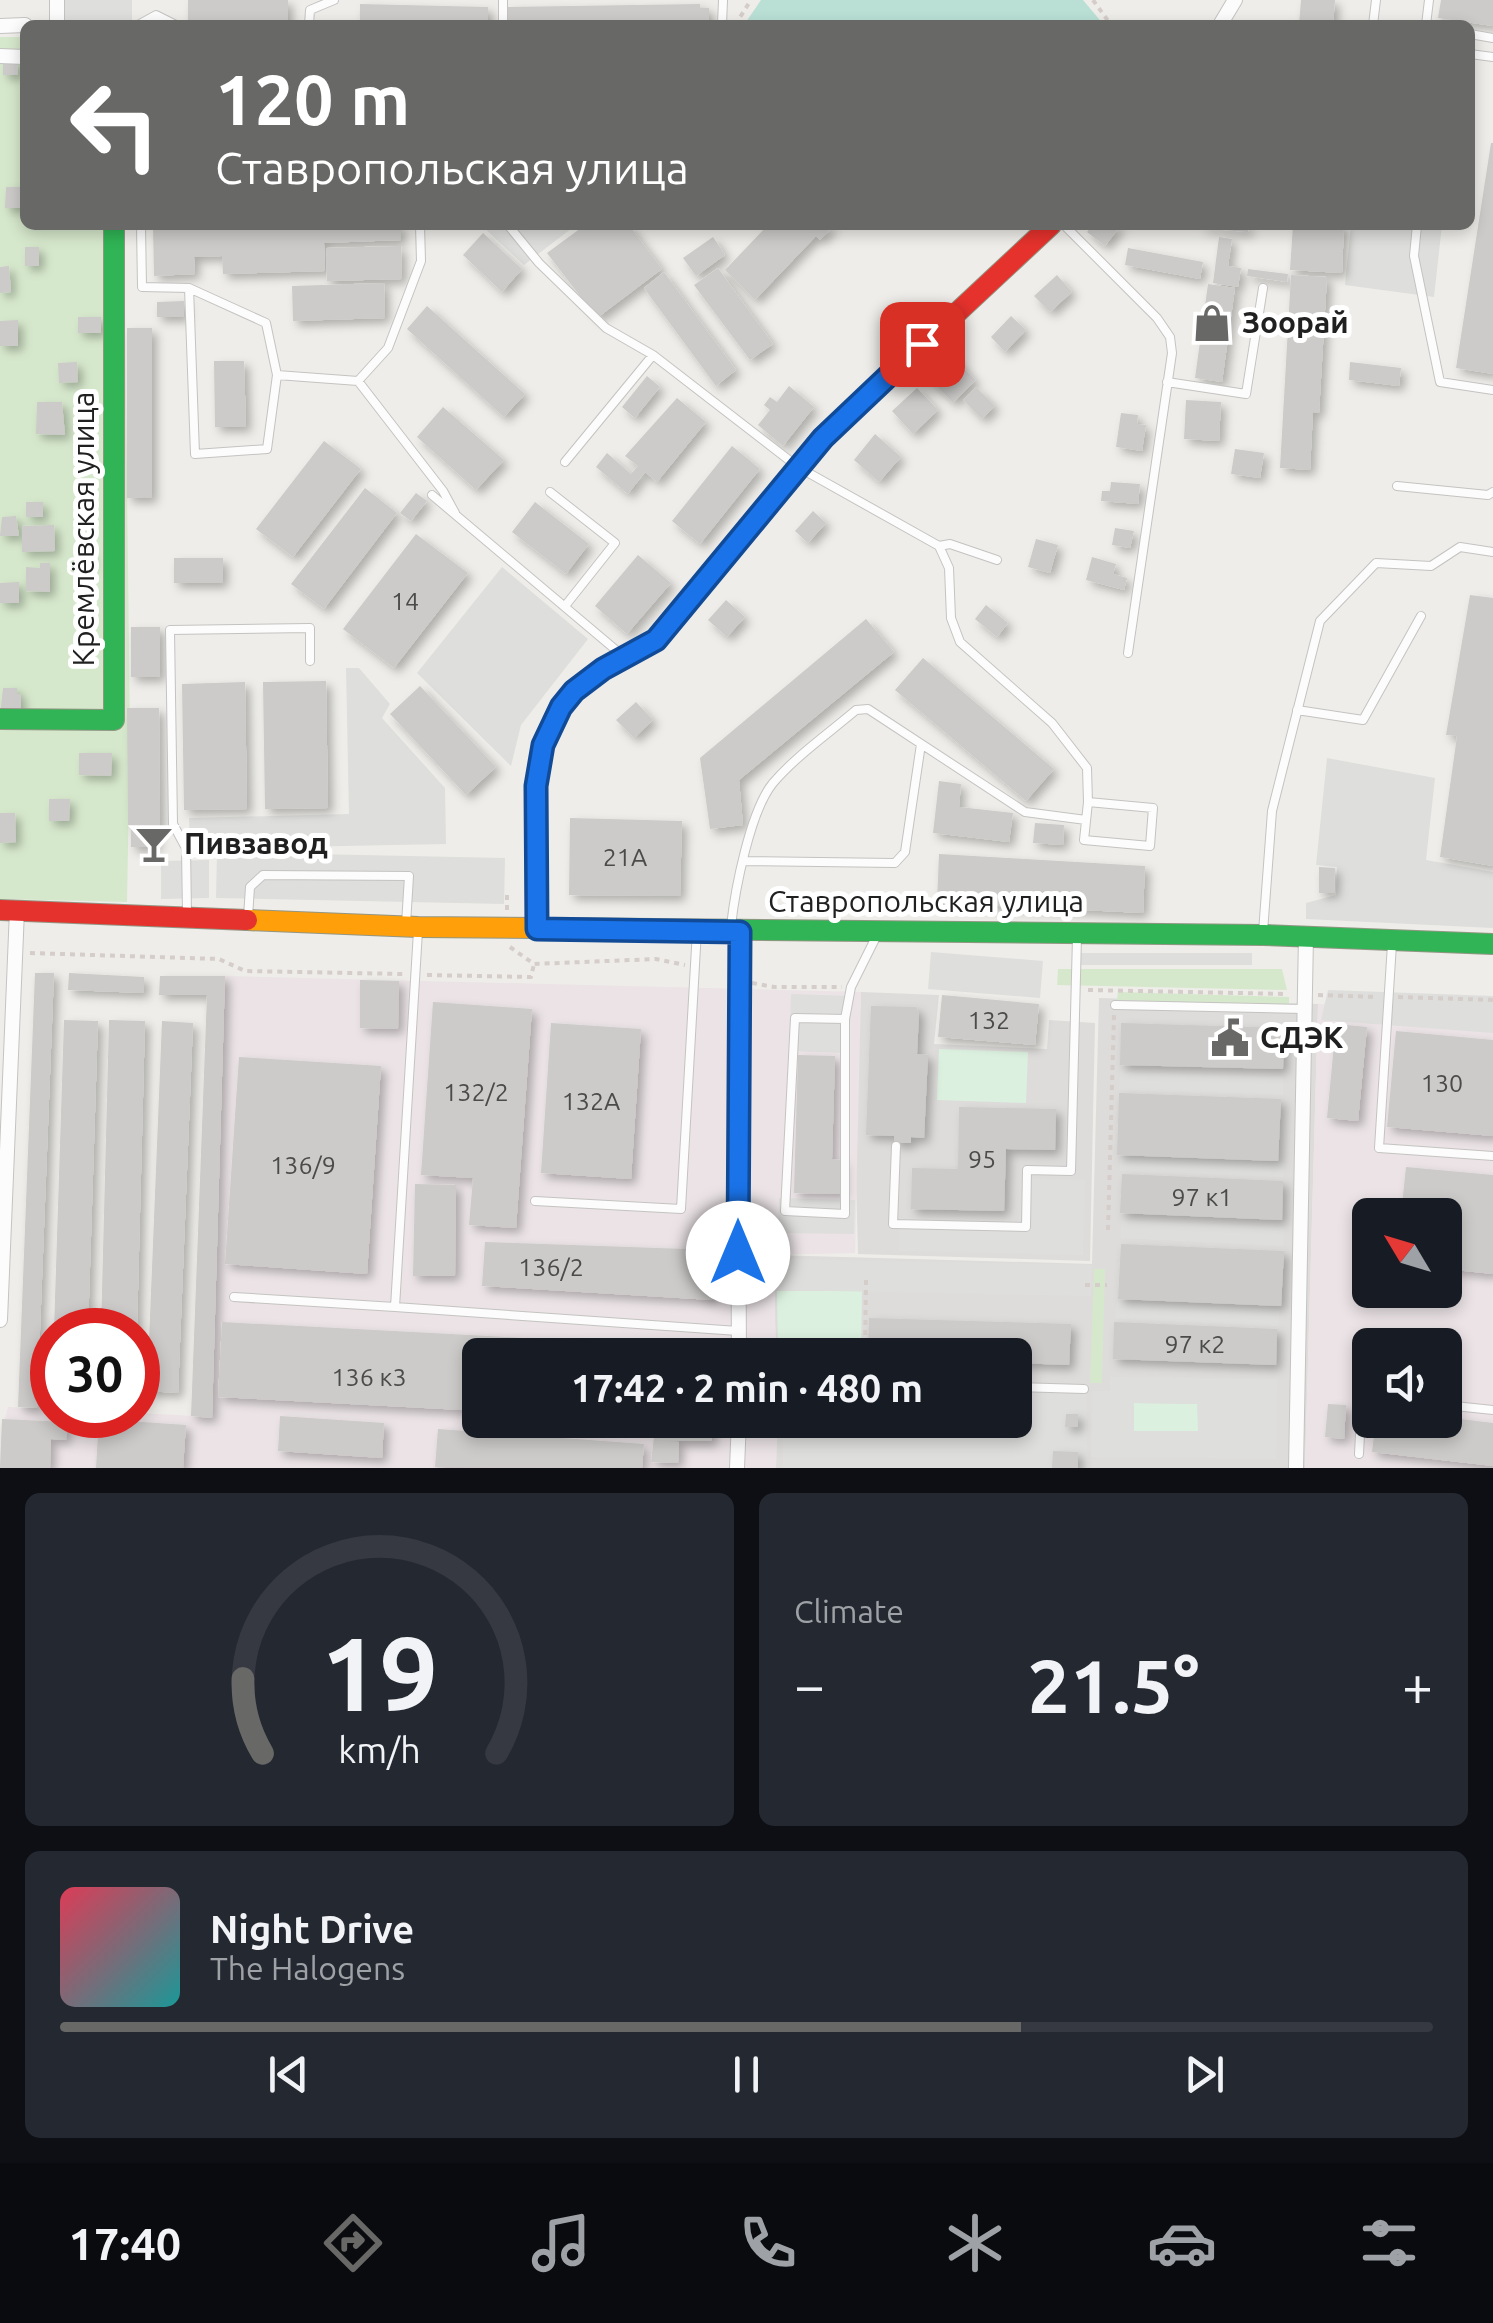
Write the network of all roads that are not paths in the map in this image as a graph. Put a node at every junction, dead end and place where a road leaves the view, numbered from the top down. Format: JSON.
{"nodes":[{"id":1,"x":334,"y":0,"type":"edge"},
{"id":2,"x":309,"y":20,"type":"edge"},
{"id":3,"x":114,"y":230,"type":"edge"},
{"id":4,"x":142,"y":230,"type":"edge"},
{"id":5,"x":420,"y":230,"type":"edge"},
{"id":6,"x":512,"y":230,"type":"edge"},
{"id":7,"x":1046,"y":230,"type":"edge"},
{"id":8,"x":1069,"y":230,"type":"edge"},
{"id":9,"x":1417,"y":230,"type":"edge"},
{"id":10,"x":189,"y":288,"type":"junction"},
{"id":11,"x":1263,"y":288,"type":"dead end"},
{"id":12,"x":653,"y":355,"type":"junction"},
{"id":13,"x":278,"y":375,"type":"junction"},
{"id":14,"x":358,"y":381,"type":"junction"},
{"id":15,"x":1168,"y":382,"type":"junction"},
{"id":16,"x":1493,"y":390,"type":"edge"},
{"id":17,"x":565,"y":462,"type":"dead end"},
{"id":18,"x":798,"y":467,"type":"junction"},
{"id":19,"x":1397,"y":486,"type":"dead end"},
{"id":20,"x":550,"y":492,"type":"dead end"},
{"id":21,"x":1493,"y":492,"type":"edge"},
{"id":22,"x":432,"y":495,"type":"dead end"},
{"id":23,"x":455,"y":513,"type":"junction"},
{"id":24,"x":939,"y":546,"type":"junction"},
{"id":25,"x":1493,"y":552,"type":"edge"},
{"id":26,"x":997,"y":560,"type":"dead end"},
{"id":27,"x":565,"y":606,"type":"junction"},
{"id":28,"x":1422,"y":616,"type":"dead end"},
{"id":29,"x":1128,"y":653,"type":"dead end"},
{"id":30,"x":625,"y":658,"type":"junction"},
{"id":31,"x":310,"y":661,"type":"dead end"},
{"id":32,"x":1297,"y":710,"type":"junction"},
{"id":33,"x":0,"y":719,"type":"edge"},
{"id":34,"x":921,"y":744,"type":"junction"},
{"id":35,"x":1088,"y":802,"type":"junction"},
{"id":36,"x":1086,"y":820,"type":"junction"},
{"id":37,"x":744,"y":861,"type":"junction"},
{"id":38,"x":8,"y":910,"type":"edge"},
{"id":39,"x":186,"y":918,"type":"junction"},
{"id":40,"x":248,"y":922,"type":"junction"},
{"id":41,"x":412,"y":927,"type":"junction"},
{"id":42,"x":537,"y":929,"type":"junction"},
{"id":43,"x":697,"y":930,"type":"junction"},
{"id":44,"x":735,"y":931,"type":"junction"},
{"id":45,"x":879,"y":931,"type":"junction"},
{"id":46,"x":1077,"y":933,"type":"junction"},
{"id":47,"x":1263,"y":935,"type":"junction"},
{"id":48,"x":1306,"y":936,"type":"junction"},
{"id":49,"x":1393,"y":940,"type":"junction"},
{"id":50,"x":1493,"y":944,"type":"edge"},
{"id":51,"x":1304,"y":1002,"type":"junction"},
{"id":52,"x":1115,"y":1005,"type":"road end"},
{"id":53,"x":844,"y":1020,"type":"junction"},
{"id":54,"x":4,"y":1120,"type":"edge"},
{"id":55,"x":896,"y":1146,"type":"dead end"},
{"id":56,"x":1493,"y":1156,"type":"edge"},
{"id":57,"x":535,"y":1201,"type":"dead end"},
{"id":58,"x":234,"y":1298,"type":"dead end"},
{"id":59,"x":395,"y":1308,"type":"junction"},
{"id":60,"x":0,"y":1320,"type":"edge"},
{"id":61,"x":738,"y":1331,"type":"junction"},
{"id":62,"x":738,"y":1338,"type":"edge"},
{"id":63,"x":1032,"y":1387,"type":"edge"},
{"id":64,"x":1084,"y":1389,"type":"dead end"},
{"id":65,"x":1462,"y":1407,"type":"edge"},
{"id":66,"x":1493,"y":1410,"type":"edge"},
{"id":67,"x":739,"y":1438,"type":"edge"},
{"id":68,"x":1360,"y":1438,"type":"edge"},
{"id":69,"x":1359,"y":1454,"type":"dead end"},
{"id":70,"x":738,"y":1468,"type":"edge"},
{"id":71,"x":1296,"y":1468,"type":"edge"}],
"edges":[{"from":1,"to":2,"type":"lane"},
{"from":3,"to":33,"type":"street","name":"Кремлёвская улица"},
{"from":4,"to":10,"type":"lane"},
{"from":5,"to":14,"type":"lane"},
{"from":6,"to":12,"type":"lane"},
{"from":7,"to":18,"type":"street"},
{"from":8,"to":15,"type":"lane"},
{"from":9,"to":16,"type":"lane"},
{"from":10,"to":13,"type":"lane"},
{"from":10,"to":13,"type":"lane"},
{"from":11,"to":15,"type":"lane"},
{"from":12,"to":17,"type":"lane"},
{"from":12,"to":18,"type":"lane"},
{"from":13,"to":14,"type":"lane"},
{"from":14,"to":23,"type":"lane"},
{"from":15,"to":29,"type":"lane"},
{"from":18,"to":24,"type":"lane"},
{"from":18,"to":30,"type":"street"},
{"from":19,"to":21,"type":"lane"},
{"from":20,"to":27,"type":"lane"},
{"from":22,"to":23,"type":"lane"},
{"from":23,"to":27,"type":"lane"},
{"from":24,"to":26,"type":"lane"},
{"from":24,"to":35,"type":"lane"},
{"from":25,"to":32,"type":"lane"},
{"from":27,"to":30,"type":"lane"},
{"from":28,"to":32,"type":"lane"},
{"from":30,"to":42,"type":"street"},
{"from":31,"to":39,"type":"lane"},
{"from":32,"to":47,"type":"lane"},
{"from":34,"to":36,"type":"lane"},
{"from":34,"to":37,"type":"lane"},
{"from":34,"to":37,"type":"lane"},
{"from":35,"to":36,"type":"lane"},
{"from":35,"to":36,"type":"lane"},
{"from":37,"to":44,"type":"lane"},
{"from":38,"to":39,"type":"street","name":"Ставропольская улица"},
{"from":38,"to":54,"type":"street"},
{"from":39,"to":40,"type":"street","name":"Ставропольская улица"},
{"from":40,"to":41,"type":"street","name":"Ставропольская улица"},
{"from":40,"to":41,"type":"lane"},
{"from":41,"to":42,"type":"street","name":"Ставропольская улица"},
{"from":41,"to":59,"type":"lane"},
{"from":42,"to":43,"type":"street","name":"Ставропольская улица"},
{"from":43,"to":44,"type":"street","name":"Ставропольская улица"},
{"from":43,"to":57,"type":"lane"},
{"from":44,"to":45,"type":"street","name":"Ставропольская улица"},
{"from":44,"to":61,"type":"street"},
{"from":45,"to":46,"type":"street","name":"Ставропольская улица"},
{"from":45,"to":53,"type":"lane"},
{"from":46,"to":47,"type":"street","name":"Ставропольская улица"},
{"from":46,"to":55,"type":"lane"},
{"from":47,"to":48,"type":"street","name":"Ставропольская улица"},
{"from":48,"to":49,"type":"street","name":"Ставропольская улица"},
{"from":48,"to":51,"type":"street"},
{"from":49,"to":50,"type":"street","name":"Ставропольская улица"},
{"from":49,"to":56,"type":"lane"},
{"from":51,"to":52,"type":"lane"},
{"from":51,"to":71,"type":"street"},
{"from":53,"to":53,"type":"lane"},
{"from":54,"to":60,"type":"street"},
{"from":58,"to":59,"type":"lane"},
{"from":59,"to":61,"type":"lane"},
{"from":61,"to":62,"type":"street"},
{"from":63,"to":64,"type":"lane"},
{"from":65,"to":66,"type":"lane"},
{"from":67,"to":70,"type":"street"},
{"from":68,"to":69,"type":"lane"}]}
